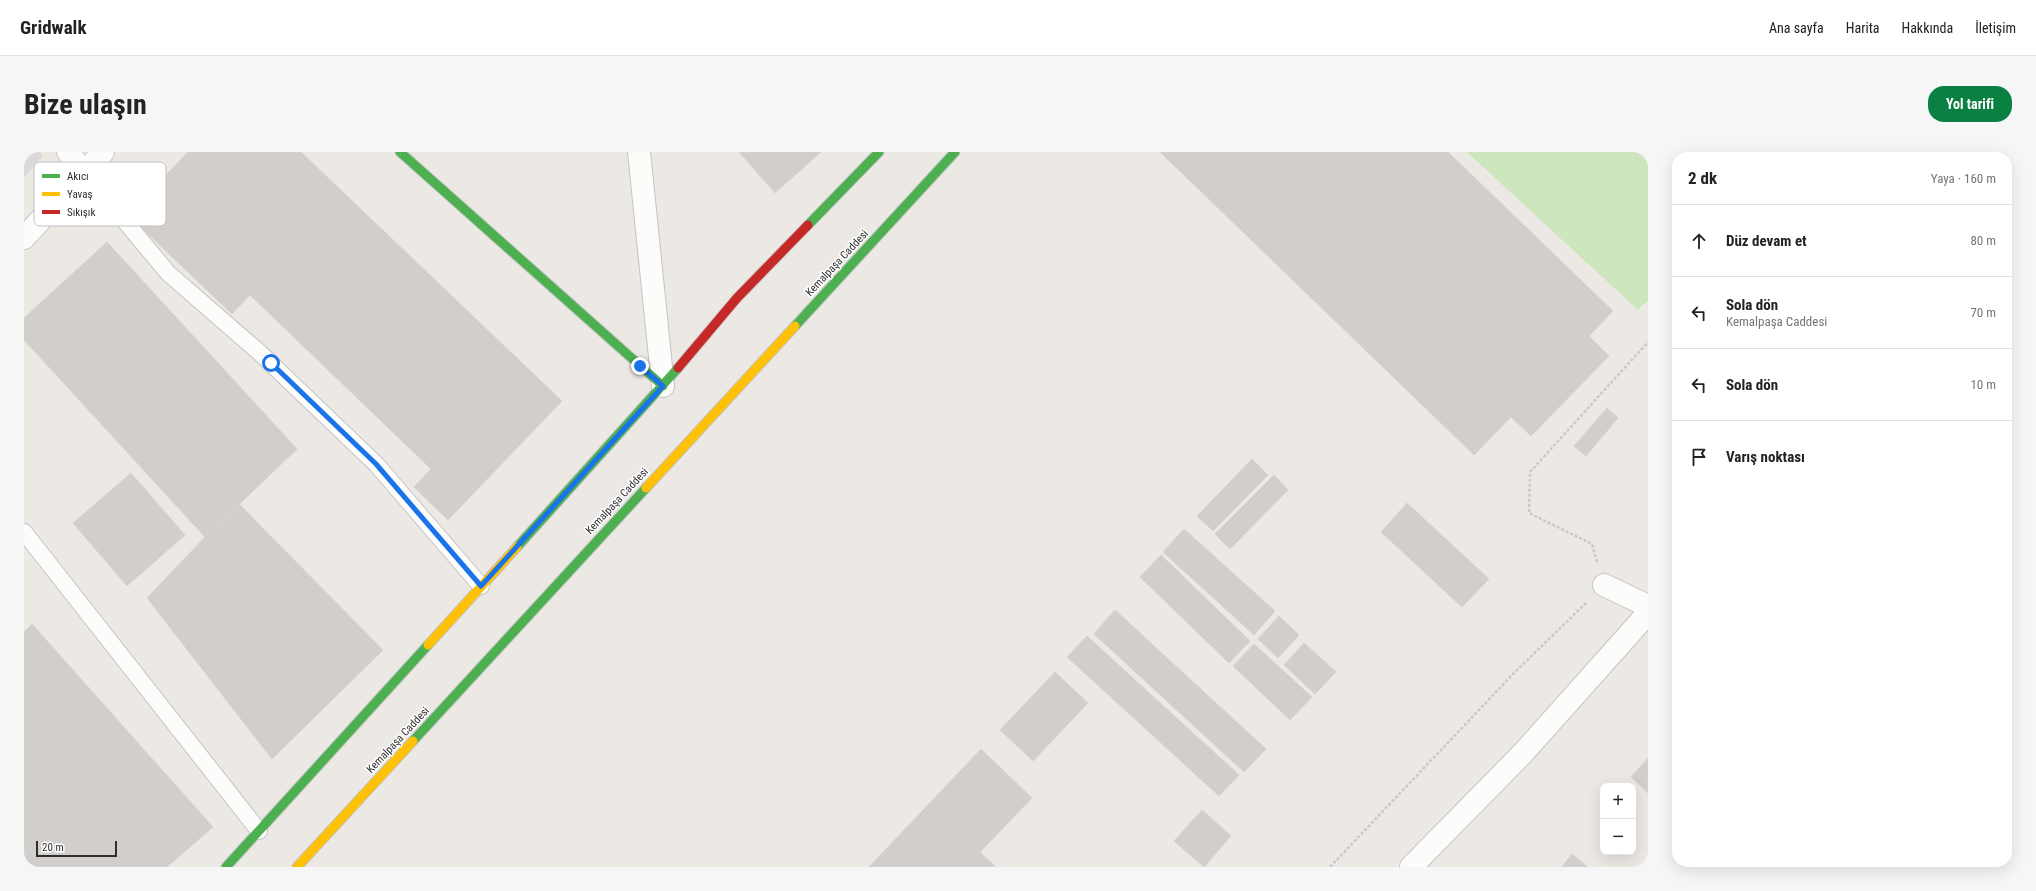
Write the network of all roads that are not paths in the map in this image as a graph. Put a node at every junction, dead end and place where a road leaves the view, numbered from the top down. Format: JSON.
{"nodes":[{"id":1,"x":68,"y":152,"type":"edge"},
{"id":2,"x":103,"y":152,"type":"edge"},
{"id":3,"x":400,"y":152,"type":"edge"},
{"id":4,"x":639,"y":152,"type":"edge"},
{"id":5,"x":879,"y":152,"type":"edge"},
{"id":6,"x":955,"y":152,"type":"edge"},
{"id":7,"x":76,"y":162,"type":"edge"},
{"id":8,"x":94,"y":162,"type":"edge"},
{"id":9,"x":35,"y":226,"type":"edge"},
{"id":10,"x":129,"y":226,"type":"edge"},
{"id":11,"x":24,"y":238,"type":"edge"},
{"id":12,"x":663,"y":386,"type":"junction"},
{"id":13,"x":24,"y":532,"type":"edge"},
{"id":14,"x":481,"y":586,"type":"junction"},
{"id":15,"x":1604,"y":586,"type":"road end"},
{"id":16,"x":1648,"y":606,"type":"edge"},
{"id":17,"x":1648,"y":613,"type":"edge"},
{"id":18,"x":258,"y":831,"type":"junction"},
{"id":19,"x":226,"y":867,"type":"edge"},
{"id":20,"x":297,"y":867,"type":"edge"},
{"id":21,"x":1411,"y":867,"type":"edge"}],
"edges":[{"from":1,"to":7,"type":"street"},
{"from":2,"to":8,"type":"street"},
{"from":3,"to":12,"type":"main road"},
{"from":4,"to":12,"type":"street"},
{"from":5,"to":12,"type":"main road"},
{"from":6,"to":20,"type":"main road","name":"Kemalpaşa Caddesi"},
{"from":9,"to":11,"type":"street"},
{"from":10,"to":14,"type":"lane"},
{"from":12,"to":14,"type":"main road"},
{"from":13,"to":18,"type":"lane"},
{"from":14,"to":18,"type":"main road"},
{"from":15,"to":16,"type":"street"},
{"from":17,"to":21,"type":"street"},
{"from":18,"to":19,"type":"main road"}]}
